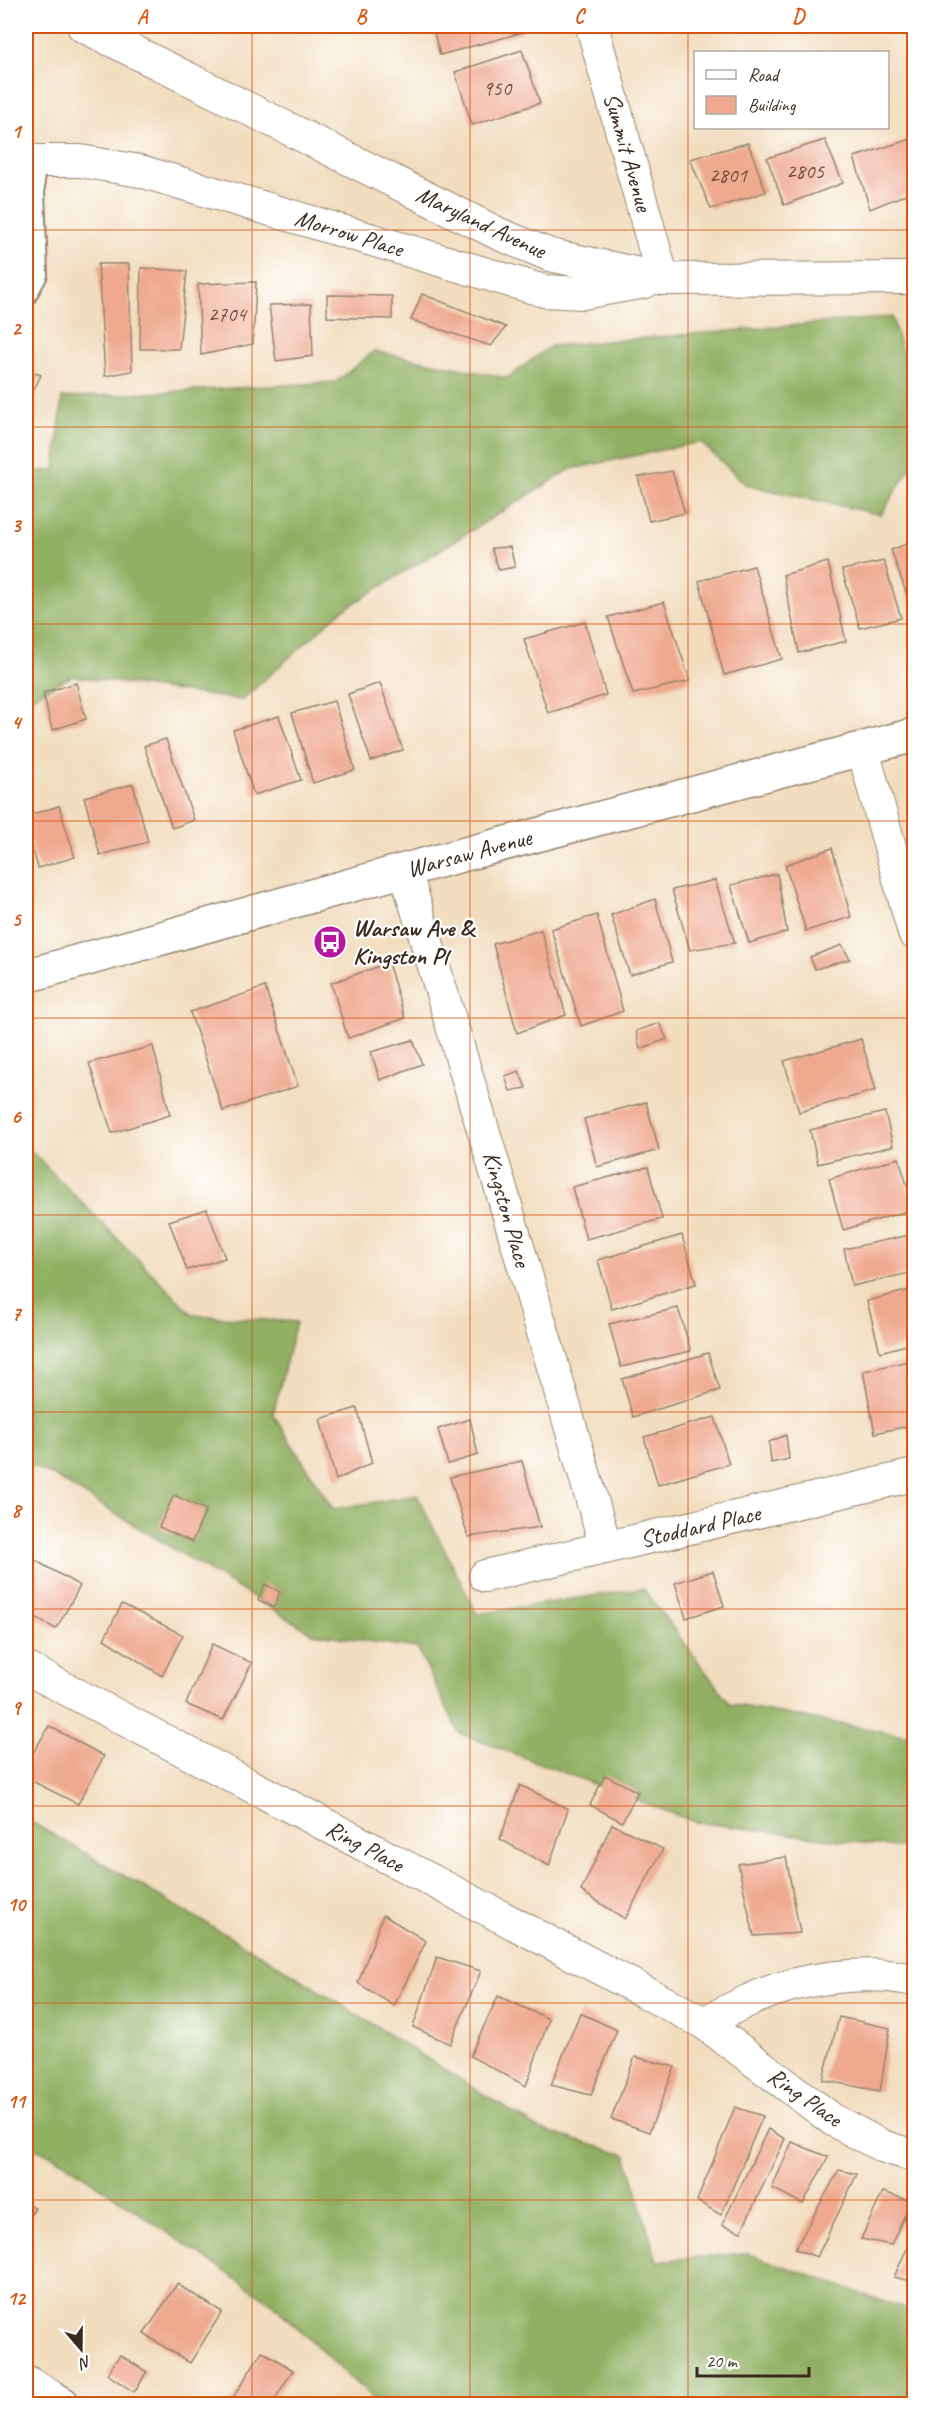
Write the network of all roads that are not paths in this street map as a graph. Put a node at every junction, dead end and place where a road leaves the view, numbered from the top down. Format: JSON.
{"nodes":[{"id":1,"x":83,"y":26,"type":"edge"},
{"id":2,"x":592,"y":26,"type":"edge"},
{"id":3,"x":30,"y":161,"type":"edge"},
{"id":4,"x":915,"y":278,"type":"edge"},
{"id":5,"x":663,"y":279,"type":"junction"},
{"id":6,"x":26,"y":298,"type":"edge"},
{"id":7,"x":915,"y":735,"type":"edge"},
{"id":8,"x":863,"y":750,"type":"junction"},
{"id":9,"x":405,"y":870,"type":"junction"},
{"id":10,"x":915,"y":933,"type":"edge"},
{"id":11,"x":26,"y":976,"type":"edge"},
{"id":12,"x":915,"y":1475,"type":"edge"},
{"id":13,"x":606,"y":1548,"type":"junction"},
{"id":14,"x":485,"y":1576,"type":"dead end"},
{"id":15,"x":26,"y":1668,"type":"edge"},
{"id":16,"x":915,"y":1980,"type":"edge"},
{"id":17,"x":704,"y":2023,"type":"junction"},
{"id":18,"x":915,"y":2156,"type":"edge"},
{"id":19,"x":26,"y":2382,"type":"edge"},
{"id":20,"x":63,"y":2404,"type":"edge"}],
"edges":[{"from":1,"to":5,"type":"street","name":"Maryland Avenue"},
{"from":2,"to":5,"type":"street","name":"Summit Avenue"},
{"from":3,"to":5,"type":"street","name":"Morrow Place"},
{"from":3,"to":6,"type":"lane"},
{"from":4,"to":5,"type":"street","name":"Maryland Avenue"},
{"from":7,"to":8,"type":"main road","name":"Warsaw Avenue"},
{"from":8,"to":9,"type":"main road","name":"Warsaw Avenue"},
{"from":8,"to":10,"type":"street"},
{"from":9,"to":11,"type":"main road","name":"Warsaw Avenue"},
{"from":9,"to":13,"type":"street","name":"Kingston Place"},
{"from":12,"to":13,"type":"street","name":"Stoddard Place"},
{"from":13,"to":14,"type":"street","name":"Stoddard Place"},
{"from":15,"to":17,"type":"street","name":"Ring Place"},
{"from":16,"to":17,"type":"street"},
{"from":17,"to":18,"type":"street","name":"Ring Place"},
{"from":19,"to":20,"type":"main road"}]}
